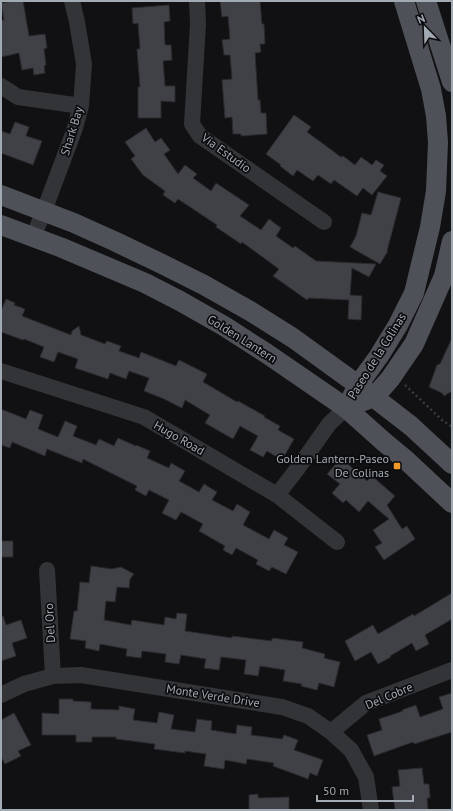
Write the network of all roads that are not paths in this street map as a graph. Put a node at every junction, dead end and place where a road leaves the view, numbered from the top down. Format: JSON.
{"nodes":[{"id":1,"x":72,"y":1,"type":"edge"},
{"id":2,"x":196,"y":1,"type":"edge"},
{"id":3,"x":404,"y":1,"type":"edge"},
{"id":4,"x":426,"y":1,"type":"edge"},
{"id":5,"x":452,"y":82,"type":"edge"},
{"id":6,"x":1,"y":86,"type":"edge"},
{"id":7,"x":81,"y":106,"type":"junction"},
{"id":8,"x":1,"y":195,"type":"edge"},
{"id":9,"x":44,"y":211,"type":"junction"},
{"id":10,"x":324,"y":222,"type":"dead end"},
{"id":11,"x":1,"y":225,"type":"edge"},
{"id":12,"x":430,"y":227,"type":"junction"},
{"id":13,"x":452,"y":232,"type":"edge"},
{"id":14,"x":33,"y":237,"type":"junction"},
{"id":15,"x":452,"y":241,"type":"edge"},
{"id":16,"x":1,"y":371,"type":"edge"},
{"id":17,"x":366,"y":391,"type":"junction"},
{"id":18,"x":346,"y":408,"type":"junction"},
{"id":19,"x":452,"y":464,"type":"edge"},
{"id":20,"x":277,"y":495,"type":"junction"},
{"id":21,"x":452,"y":503,"type":"edge"},
{"id":22,"x":337,"y":542,"type":"dead end"},
{"id":23,"x":47,"y":570,"type":"dead end"},
{"id":24,"x":452,"y":670,"type":"edge"},
{"id":25,"x":53,"y":676,"type":"junction"},
{"id":26,"x":1,"y":696,"type":"edge"},
{"id":27,"x":331,"y":732,"type":"junction"},
{"id":28,"x":371,"y":810,"type":"edge"}],
"edges":[{"from":1,"to":7,"type":"street","name":"Shark Bay"},
{"from":2,"to":10,"type":"street","name":"Via Estudio"},
{"from":3,"to":12,"type":"main road","name":"Paseo de la Colinas"},
{"from":4,"to":5,"type":"main road"},
{"from":6,"to":7,"type":"street"},
{"from":7,"to":9,"type":"street","name":"Shark Bay"},
{"from":8,"to":9,"type":"main road"},
{"from":9,"to":14,"type":"street","name":"Shark Bay"},
{"from":9,"to":17,"type":"main road"},
{"from":11,"to":14,"type":"main road","name":"Golden Lantern"},
{"from":12,"to":13,"type":"main road"},
{"from":12,"to":17,"type":"main road","name":"Paseo de la Colinas"},
{"from":14,"to":18,"type":"main road","name":"Golden Lantern"},
{"from":15,"to":17,"type":"main road","name":"Paseo de la Colinas"},
{"from":16,"to":20,"type":"street","name":"Hugo Road"},
{"from":17,"to":18,"type":"main road","name":"Paseo de la Colinas"},
{"from":17,"to":19,"type":"main road"},
{"from":18,"to":20,"type":"street","name":"Paseo de la Colinas"},
{"from":18,"to":21,"type":"main road","name":"Golden Lantern"},
{"from":20,"to":22,"type":"street","name":"Hugo Road"},
{"from":23,"to":25,"type":"street","name":"Del Oro"},
{"from":24,"to":27,"type":"street","name":"Del Cobre"},
{"from":25,"to":26,"type":"street","name":"Monte Verde Drive"},
{"from":25,"to":27,"type":"street","name":"Monte Verde Drive"},
{"from":27,"to":28,"type":"street","name":"Monte Verde Drive"}]}
